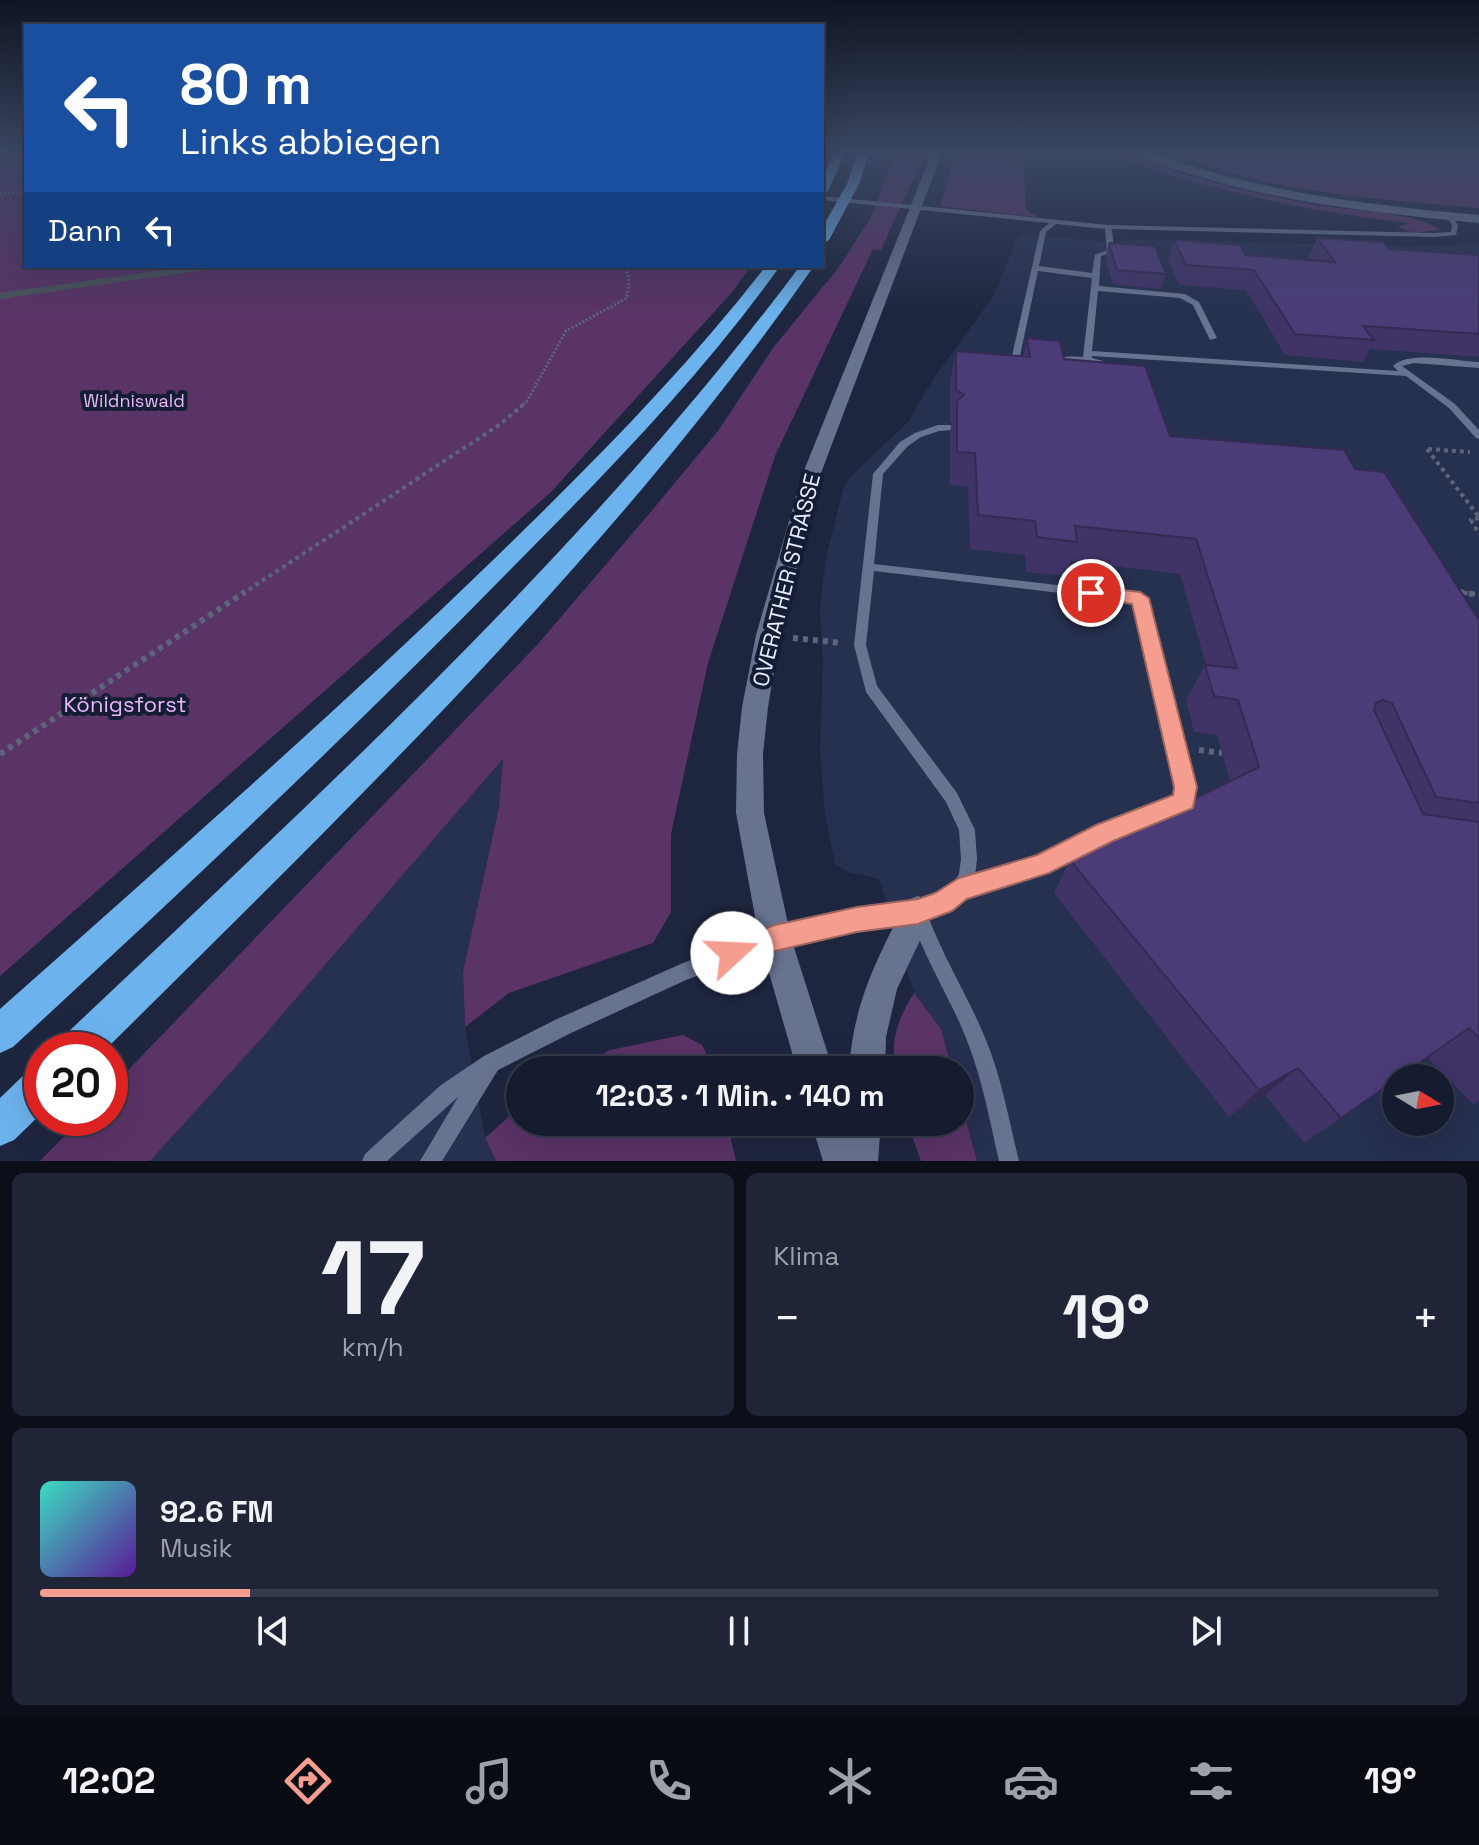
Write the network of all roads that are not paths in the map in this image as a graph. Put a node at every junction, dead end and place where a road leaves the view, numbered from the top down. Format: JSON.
{"nodes":[{"id":1,"x":840,"y":207,"type":"edge"},
{"id":2,"x":908,"y":207,"type":"edge"},
{"id":3,"x":916,"y":207,"type":"edge"},
{"id":4,"x":1373,"y":207,"type":"edge"},
{"id":5,"x":1451,"y":217,"type":"junction"},
{"id":6,"x":1479,"y":219,"type":"edge"},
{"id":7,"x":1053,"y":223,"type":"junction"},
{"id":8,"x":1108,"y":227,"type":"junction"},
{"id":9,"x":824,"y":236,"type":"edge"},
{"id":10,"x":771,"y":268,"type":"edge"},
{"id":11,"x":806,"y":268,"type":"edge"},
{"id":12,"x":1035,"y":268,"type":"junction"},
{"id":13,"x":1095,"y":276,"type":"junction"},
{"id":14,"x":1094,"y":288,"type":"junction"},
{"id":15,"x":1213,"y":338,"type":"dead end"},
{"id":16,"x":1087,"y":361,"type":"junction"},
{"id":17,"x":1049,"y":363,"type":"edge"},
{"id":18,"x":1037,"y":365,"type":"edge"},
{"id":19,"x":1135,"y":365,"type":"edge"},
{"id":20,"x":1479,"y":365,"type":"edge"},
{"id":21,"x":1405,"y":374,"type":"junction"},
{"id":22,"x":950,"y":428,"type":"dead end"},
{"id":23,"x":1479,"y":436,"type":"edge"},
{"id":24,"x":869,"y":567,"type":"junction"},
{"id":25,"x":959,"y":890,"type":"junction"},
{"id":26,"x":918,"y":911,"type":"junction"},
{"id":27,"x":775,"y":938,"type":"junction"},
{"id":28,"x":96,"y":1032,"type":"edge"},
{"id":29,"x":0,"y":1034,"type":"edge"},
{"id":30,"x":811,"y":1056,"type":"edge"},
{"id":31,"x":868,"y":1056,"type":"edge"},
{"id":32,"x":491,"y":1063,"type":"junction"},
{"id":33,"x":24,"y":1103,"type":"edge"},
{"id":34,"x":0,"y":1126,"type":"edge"},
{"id":35,"x":834,"y":1136,"type":"edge"},
{"id":36,"x":861,"y":1136,"type":"edge"},
{"id":37,"x":398,"y":1137,"type":"junction"},
{"id":38,"x":372,"y":1161,"type":"edge"},
{"id":39,"x":383,"y":1161,"type":"edge"},
{"id":40,"x":430,"y":1161,"type":"edge"},
{"id":41,"x":842,"y":1161,"type":"edge"},
{"id":42,"x":859,"y":1161,"type":"edge"},
{"id":43,"x":1009,"y":1161,"type":"edge"}],
"edges":[{"from":1,"to":9,"type":"highway"},
{"from":2,"to":7,"type":"lane"},
{"from":3,"to":27,"type":"main road","name":"OVERATHER STRASSE"},
{"from":4,"to":5,"type":"main road"},
{"from":5,"to":6,"type":"main road"},
{"from":5,"to":8,"type":"lane"},
{"from":7,"to":8,"type":"lane"},
{"from":7,"to":12,"type":"lane"},
{"from":8,"to":13,"type":"lane"},
{"from":10,"to":29,"type":"highway"},
{"from":11,"to":28,"type":"highway"},
{"from":12,"to":13,"type":"lane"},
{"from":12,"to":18,"type":"lane"},
{"from":13,"to":14,"type":"lane"},
{"from":14,"to":15,"type":"lane"},
{"from":14,"to":16,"type":"lane"},
{"from":16,"to":17,"type":"lane"},
{"from":16,"to":19,"type":"lane"},
{"from":16,"to":21,"type":"lane"},
{"from":20,"to":21,"type":"lane"},
{"from":21,"to":23,"type":"lane"},
{"from":22,"to":24,"type":"lane"},
{"from":24,"to":25,"type":"lane"},
{"from":24,"to":25,"type":"lane"},
{"from":25,"to":26,"type":"lane"},
{"from":26,"to":27,"type":"lane"},
{"from":26,"to":31,"type":"main road"},
{"from":26,"to":43,"type":"lane"},
{"from":27,"to":30,"type":"main road","name":"OVERATHER STRASSE"},
{"from":27,"to":32,"type":"lane"},
{"from":32,"to":37,"type":"lane"},
{"from":32,"to":40,"type":"lane"},
{"from":33,"to":34,"type":"highway"},
{"from":35,"to":41,"type":"main road"},
{"from":36,"to":42,"type":"main road"},
{"from":37,"to":38,"type":"lane"},
{"from":37,"to":39,"type":"lane"}]}
